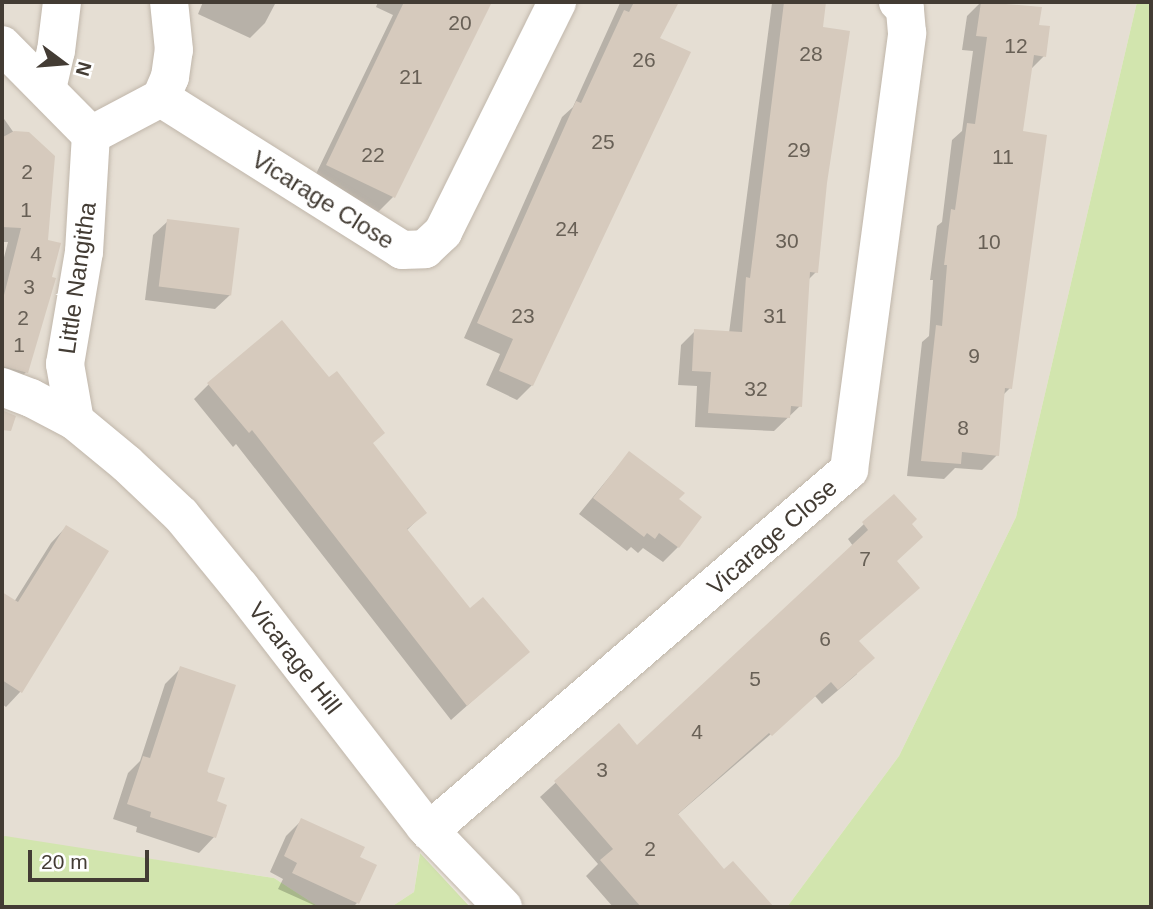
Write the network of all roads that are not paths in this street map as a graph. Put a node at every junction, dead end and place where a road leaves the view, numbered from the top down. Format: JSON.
{"nodes":[{"id":1,"x":62,"y":2,"type":"edge"},
{"id":2,"x":169,"y":2,"type":"edge"},
{"id":3,"x":557,"y":2,"type":"edge"},
{"id":4,"x":898,"y":2,"type":"edge"},
{"id":5,"x":2,"y":45,"type":"edge"},
{"id":6,"x":47,"y":89,"type":"junction"},
{"id":7,"x":161,"y":98,"type":"junction"},
{"id":8,"x":91,"y":135,"type":"junction"},
{"id":9,"x":2,"y":387,"type":"edge"},
{"id":10,"x":75,"y":421,"type":"junction"},
{"id":11,"x":429,"y":831,"type":"junction"},
{"id":12,"x":503,"y":907,"type":"edge"}],
"edges":[{"from":1,"to":6,"type":"street"},
{"from":2,"to":7,"type":"street"},
{"from":3,"to":7,"type":"street","name":"Vicarage Close"},
{"from":4,"to":11,"type":"street","name":"Vicarage Close"},
{"from":5,"to":6,"type":"street"},
{"from":6,"to":8,"type":"street"},
{"from":7,"to":8,"type":"street"},
{"from":8,"to":10,"type":"street","name":"Little Nangitha"},
{"from":9,"to":10,"type":"street","name":"Vicarage Hill"},
{"from":10,"to":11,"type":"street","name":"Vicarage Hill"},
{"from":11,"to":12,"type":"street","name":"Vicarage Hill"}]}
